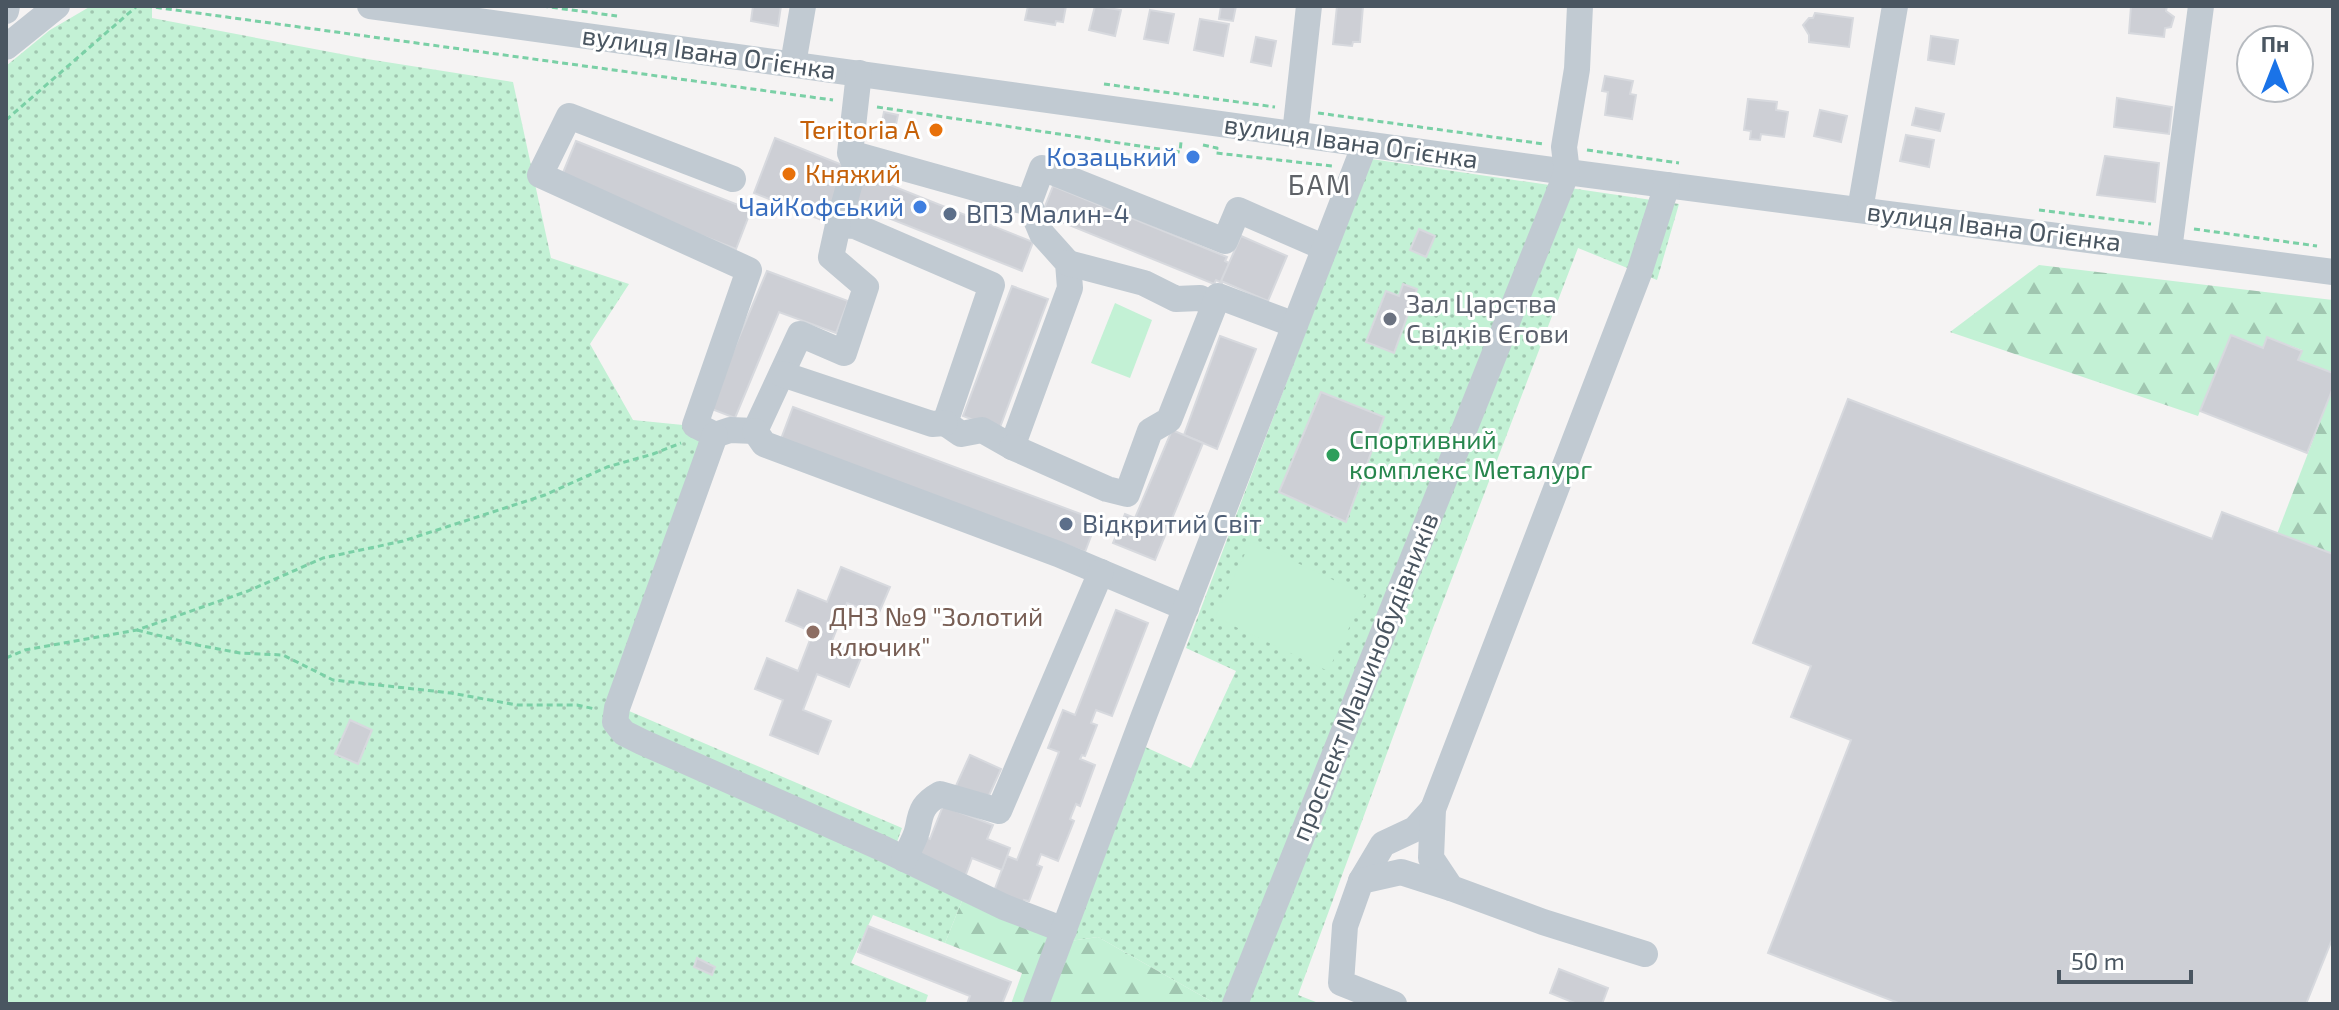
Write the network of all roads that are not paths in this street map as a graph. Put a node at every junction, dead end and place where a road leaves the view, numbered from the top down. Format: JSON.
{"nodes":[{"id":1,"x":57,"y":6,"type":"edge"},
{"id":2,"x":370,"y":6,"type":"edge"},
{"id":3,"x":803,"y":6,"type":"edge"},
{"id":4,"x":1309,"y":6,"type":"edge"},
{"id":5,"x":1580,"y":6,"type":"edge"},
{"id":6,"x":1895,"y":6,"type":"edge"},
{"id":7,"x":2201,"y":6,"type":"edge"},
{"id":8,"x":6,"y":47,"type":"edge"},
{"id":9,"x":793,"y":64,"type":"junction"},
{"id":10,"x":859,"y":73,"type":"junction"},
{"id":11,"x":1296,"y":122,"type":"junction"},
{"id":12,"x":1365,"y":144,"type":"junction"},
{"id":13,"x":850,"y":153,"type":"junction"},
{"id":14,"x":1566,"y":160,"type":"junction"},
{"id":15,"x":733,"y":179,"type":"dead end"},
{"id":16,"x":1667,"y":185,"type":"junction"},
{"id":17,"x":1029,"y":203,"type":"junction"},
{"id":18,"x":1860,"y":210,"type":"junction"},
{"id":19,"x":838,"y":225,"type":"junction"},
{"id":20,"x":2171,"y":238,"type":"junction"},
{"id":21,"x":1325,"y":248,"type":"junction"},
{"id":22,"x":1068,"y":263,"type":"junction"},
{"id":23,"x":2333,"y":272,"type":"edge"},
{"id":24,"x":1214,"y":305,"type":"junction"},
{"id":25,"x":1295,"y":325,"type":"junction"},
{"id":26,"x":782,"y":374,"type":"junction"},
{"id":27,"x":945,"y":423,"type":"junction"},
{"id":28,"x":755,"y":431,"type":"junction"},
{"id":29,"x":715,"y":435,"type":"junction"},
{"id":30,"x":1012,"y":447,"type":"junction"},
{"id":31,"x":1101,"y":572,"type":"junction"},
{"id":32,"x":1186,"y":608,"type":"junction"},
{"id":33,"x":1433,"y":809,"type":"junction"},
{"id":34,"x":904,"y":859,"type":"junction"},
{"id":35,"x":1361,"y":881,"type":"junction"},
{"id":36,"x":1451,"y":888,"type":"junction"},
{"id":37,"x":1064,"y":930,"type":"junction"},
{"id":38,"x":1645,"y":954,"type":"dead end"},
{"id":39,"x":1036,"y":1004,"type":"edge"},
{"id":40,"x":1235,"y":1004,"type":"edge"},
{"id":41,"x":1394,"y":1004,"type":"edge"}],
"edges":[{"from":1,"to":8,"type":"street"},
{"from":2,"to":9,"type":"street","name":"вулиця Івана Огієнка"},
{"from":3,"to":9,"type":"street"},
{"from":4,"to":11,"type":"street"},
{"from":5,"to":14,"type":"street","name":"проспект Машинобудівників"},
{"from":6,"to":18,"type":"street"},
{"from":7,"to":20,"type":"street"},
{"from":9,"to":10,"type":"street","name":"вулиця Івана Огієнка"},
{"from":10,"to":11,"type":"street","name":"вулиця Івана Огієнка"},
{"from":10,"to":13,"type":"street"},
{"from":11,"to":12,"type":"street","name":"вулиця Івана Огієнка"},
{"from":12,"to":14,"type":"street","name":"вулиця Івана Огієнка"},
{"from":12,"to":21,"type":"street"},
{"from":13,"to":17,"type":"street"},
{"from":13,"to":19,"type":"street"},
{"from":14,"to":16,"type":"street","name":"вулиця Івана Огієнка"},
{"from":14,"to":40,"type":"street","name":"проспект Машинобудівників"},
{"from":15,"to":29,"type":"street"},
{"from":16,"to":18,"type":"street","name":"вулиця Івана Огієнка"},
{"from":16,"to":33,"type":"street"},
{"from":17,"to":21,"type":"street"},
{"from":17,"to":22,"type":"street"},
{"from":18,"to":20,"type":"street","name":"вулиця Івана Огієнка"},
{"from":19,"to":26,"type":"street"},
{"from":19,"to":27,"type":"street"},
{"from":20,"to":23,"type":"street","name":"вулиця Івана Огієнка"},
{"from":21,"to":25,"type":"street"},
{"from":22,"to":24,"type":"street"},
{"from":22,"to":30,"type":"street"},
{"from":24,"to":25,"type":"street"},
{"from":24,"to":30,"type":"street"},
{"from":25,"to":32,"type":"street"},
{"from":26,"to":27,"type":"street"},
{"from":26,"to":28,"type":"street"},
{"from":27,"to":30,"type":"street"},
{"from":28,"to":29,"type":"street"},
{"from":28,"to":31,"type":"street"},
{"from":29,"to":34,"type":"street"},
{"from":31,"to":32,"type":"street"},
{"from":31,"to":34,"type":"street"},
{"from":32,"to":37,"type":"street"},
{"from":33,"to":35,"type":"street"},
{"from":33,"to":36,"type":"street"},
{"from":34,"to":37,"type":"street"},
{"from":35,"to":36,"type":"street"},
{"from":35,"to":41,"type":"street"},
{"from":36,"to":38,"type":"street"},
{"from":37,"to":39,"type":"street"}]}
